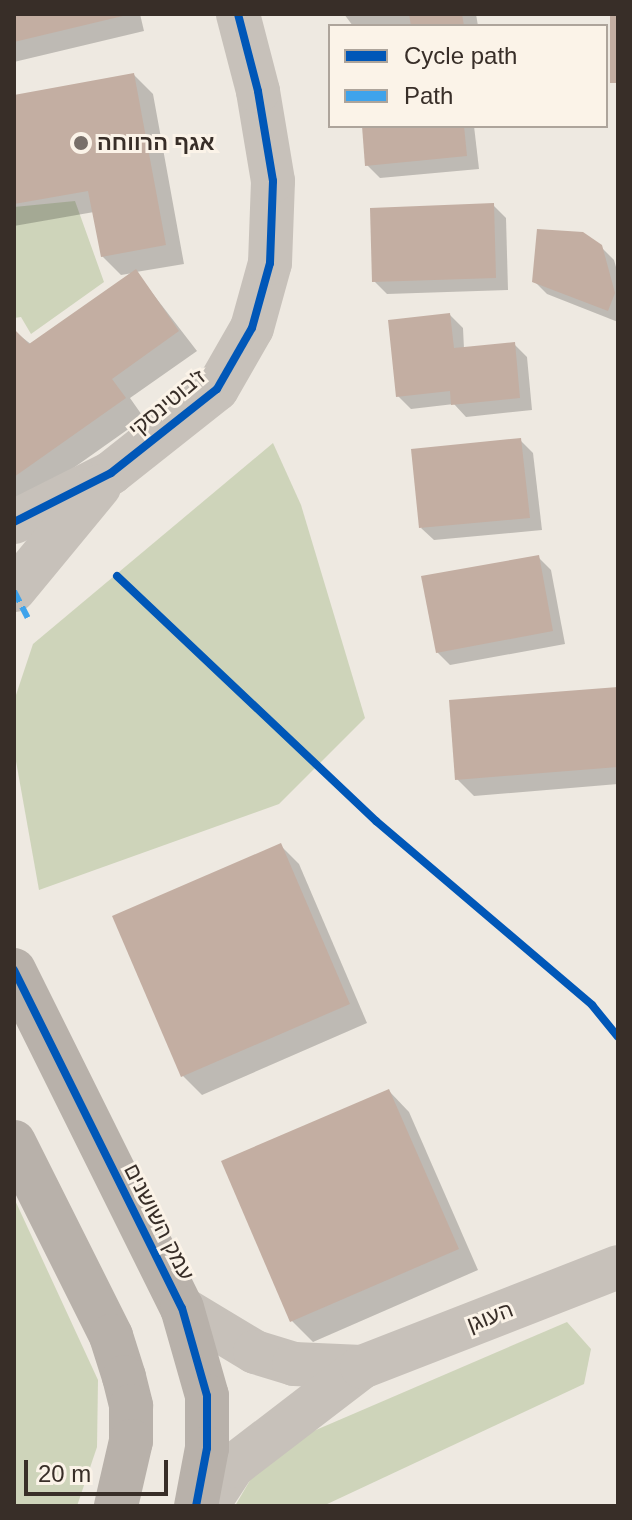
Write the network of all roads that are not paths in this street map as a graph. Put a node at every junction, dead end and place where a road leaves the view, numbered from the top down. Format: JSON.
{"nodes":[{"id":1,"x":238,"y":14,"type":"edge"},
{"id":2,"x":111,"y":473,"type":"junction"},
{"id":3,"x":14,"y":522,"type":"edge"},
{"id":4,"x":14,"y":590,"type":"edge"},
{"id":5,"x":14,"y":970,"type":"edge"},
{"id":6,"x":14,"y":1142,"type":"edge"},
{"id":7,"x":618,"y":1267,"type":"edge"},
{"id":8,"x":182,"y":1308,"type":"junction"},
{"id":9,"x":362,"y":1367,"type":"junction"},
{"id":10,"x":116,"y":1506,"type":"edge"},
{"id":11,"x":196,"y":1506,"type":"edge"},
{"id":12,"x":207,"y":1506,"type":"edge"}],
"edges":[{"from":1,"to":2,"type":"street","name":"ז'בוטינסקי"},
{"from":2,"to":3,"type":"street","name":"ז'בוטינסקי"},
{"from":2,"to":4,"type":"street","name":"ז'בוטינסקי"},
{"from":5,"to":8,"type":"street","name":"עמק השושנים"},
{"from":6,"to":10,"type":"street"},
{"from":7,"to":9,"type":"street","name":"העוגן"},
{"from":8,"to":9,"type":"street","name":"העוגן"},
{"from":8,"to":11,"type":"street","name":"עמק השושנים"},
{"from":9,"to":12,"type":"street","name":"העוגן"}]}
